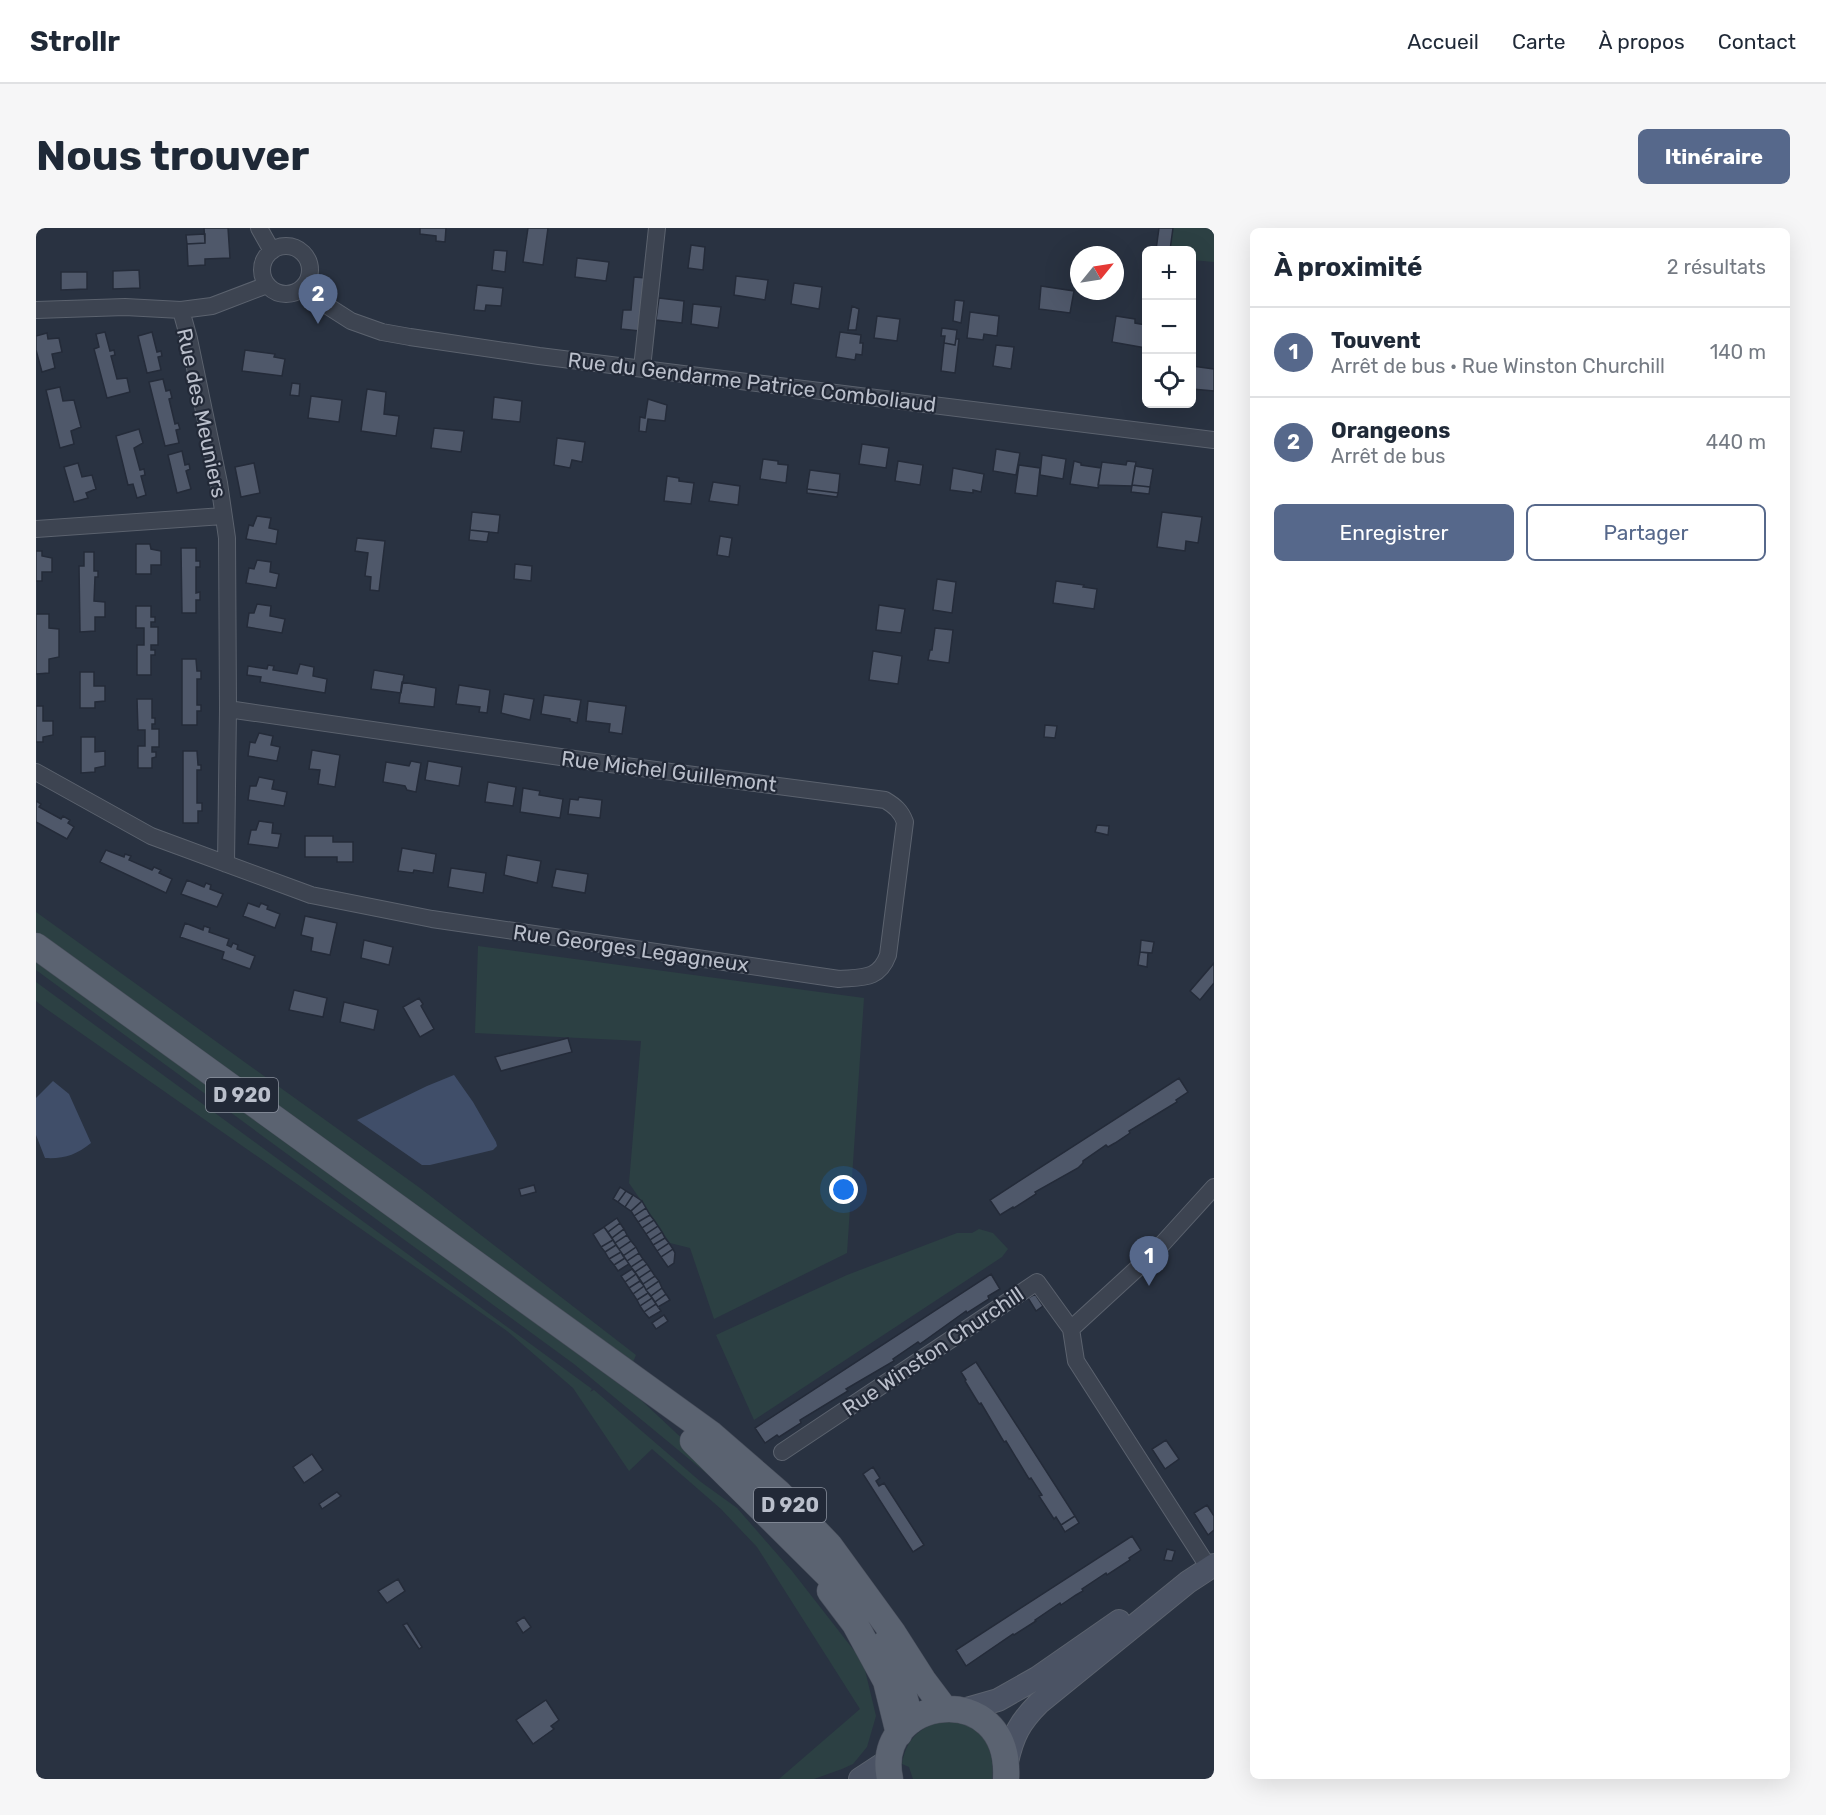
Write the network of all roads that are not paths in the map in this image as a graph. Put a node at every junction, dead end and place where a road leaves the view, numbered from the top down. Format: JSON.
{"nodes":[{"id":1,"x":259,"y":228,"type":"edge"},
{"id":2,"x":657,"y":228,"type":"edge"},
{"id":3,"x":272,"y":251,"type":"junction"},
{"id":4,"x":267,"y":285,"type":"junction"},
{"id":5,"x":301,"y":289,"type":"junction"},
{"id":6,"x":36,"y":310,"type":"edge"},
{"id":7,"x":181,"y":310,"type":"junction"},
{"id":8,"x":642,"y":368,"type":"junction"},
{"id":9,"x":1214,"y":440,"type":"edge"},
{"id":10,"x":223,"y":516,"type":"junction"},
{"id":11,"x":36,"y":528,"type":"edge"},
{"id":12,"x":228,"y":710,"type":"junction"},
{"id":13,"x":36,"y":772,"type":"edge"},
{"id":14,"x":226,"y":864,"type":"junction"},
{"id":15,"x":897,"y":888,"type":"joint"},
{"id":16,"x":36,"y":946,"type":"edge"},
{"id":17,"x":1214,"y":1187,"type":"edge"},
{"id":18,"x":1071,"y":1329,"type":"junction"},
{"id":19,"x":590,"y":1349,"type":"junction"},
{"id":20,"x":782,"y":1452,"type":"dead end"},
{"id":21,"x":1211,"y":1567,"type":"edge"},
{"id":22,"x":1188,"y":1582,"type":"junction"},
{"id":23,"x":953,"y":1709,"type":"junction"},
{"id":24,"x":905,"y":1727,"type":"junction"},
{"id":25,"x":889,"y":1769,"type":"edge"},
{"id":26,"x":1006,"y":1770,"type":"edge"},
{"id":27,"x":860,"y":1779,"type":"edge"}],
"edges":[{"from":1,"to":3,"type":"street"},
{"from":2,"to":8,"type":"street"},
{"from":3,"to":4,"type":"street"},
{"from":3,"to":5,"type":"street"},
{"from":4,"to":5,"type":"street"},
{"from":4,"to":7,"type":"street"},
{"from":5,"to":8,"type":"street","name":"Rue du Gendarme Patrice Comboliaud"},
{"from":6,"to":7,"type":"street"},
{"from":7,"to":10,"type":"street","name":"Rue des Meuniers"},
{"from":8,"to":9,"type":"street","name":"Rue du Gendarme Patrice Comboliaud"},
{"from":10,"to":11,"type":"street","name":"Rue des Meuniers"},
{"from":10,"to":12,"type":"street","name":"Rue des Meuniers"},
{"from":12,"to":14,"type":"street","name":"Rue des Meuniers"},
{"from":12,"to":15,"type":"street","name":"Rue Michel Guillemont"},
{"from":13,"to":14,"type":"street"},
{"from":14,"to":15,"type":"street","name":"Rue Georges Legagneux"},
{"from":16,"to":19,"type":"main road","number":"D 920"},
{"from":17,"to":18,"type":"street"},
{"from":18,"to":20,"type":"street","name":"Rue Winston Churchill"},
{"from":18,"to":21,"type":"street","name":"Rue Winston Churchill"},
{"from":19,"to":23,"type":"main road","number":"D 920"},
{"from":19,"to":24,"type":"main road","number":"D 920"},
{"from":21,"to":22,"type":"main road"},
{"from":22,"to":23,"type":"main road"},
{"from":22,"to":26,"type":"main road"},
{"from":23,"to":24,"type":"main road"},
{"from":23,"to":26,"type":"main road"},
{"from":24,"to":25,"type":"main road"},
{"from":25,"to":27,"type":"main road"}]}
